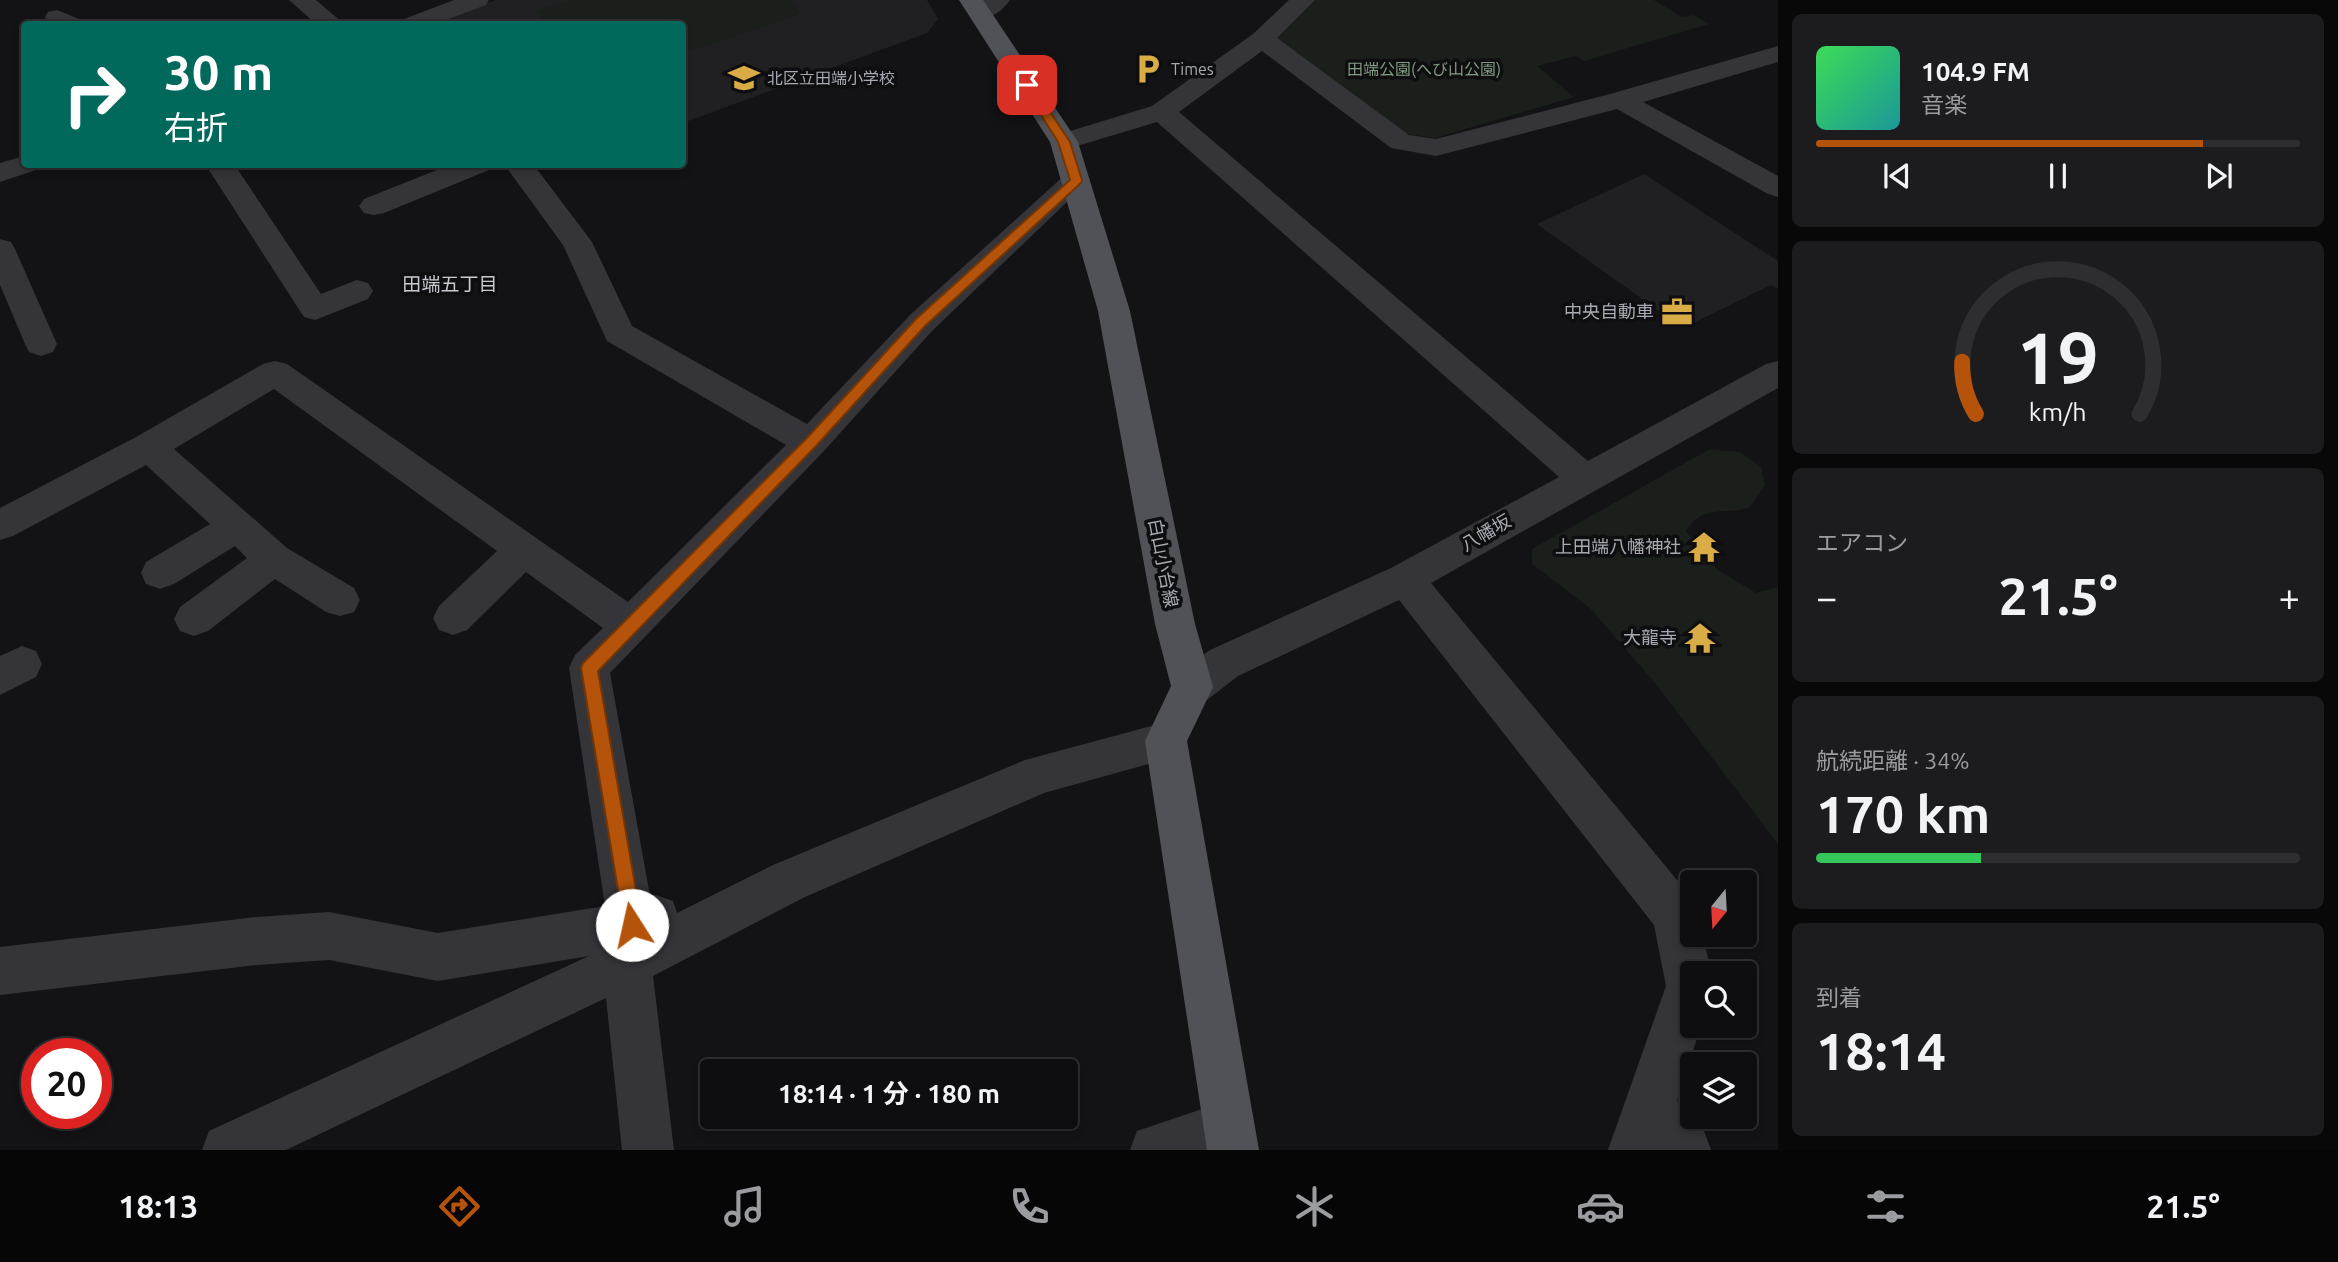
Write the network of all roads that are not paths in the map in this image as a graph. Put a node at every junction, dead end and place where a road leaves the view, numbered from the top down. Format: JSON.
{"nodes":[{"id":1,"x":301,"y":0,"type":"edge"},
{"id":2,"x":477,"y":0,"type":"edge"},
{"id":3,"x":1303,"y":0,"type":"edge"},
{"id":4,"x":983,"y":4,"type":"edge"},
{"id":5,"x":327,"y":21,"type":"edge"},
{"id":6,"x":421,"y":21,"type":"edge"},
{"id":7,"x":1262,"y":39,"type":"junction"},
{"id":8,"x":1778,"y":54,"type":"edge"},
{"id":9,"x":1620,"y":100,"type":"junction"},
{"id":10,"x":1161,"y":112,"type":"junction"},
{"id":11,"x":1064,"y":142,"type":"junction"},
{"id":12,"x":21,"y":166,"type":"edge"},
{"id":13,"x":222,"y":168,"type":"edge"},
{"id":14,"x":469,"y":168,"type":"edge"},
{"id":15,"x":521,"y":168,"type":"edge"},
{"id":16,"x":0,"y":173,"type":"edge"},
{"id":17,"x":1076,"y":180,"type":"junction"},
{"id":18,"x":1778,"y":188,"type":"edge"},
{"id":19,"x":374,"y":206,"type":"dead end"},
{"id":20,"x":0,"y":249,"type":"edge"},
{"id":21,"x":357,"y":291,"type":"dead end"},
{"id":22,"x":41,"y":344,"type":"dead end"},
{"id":23,"x":1778,"y":373,"type":"edge"},
{"id":24,"x":811,"y":443,"type":"junction"},
{"id":25,"x":149,"y":447,"type":"junction"},
{"id":26,"x":1584,"y":478,"type":"junction"},
{"id":27,"x":0,"y":525,"type":"edge"},
{"id":28,"x":239,"y":525,"type":"junction"},
{"id":29,"x":525,"y":549,"type":"junction"},
{"id":30,"x":274,"y":559,"type":"junction"},
{"id":31,"x":160,"y":573,"type":"dead end"},
{"id":32,"x":1405,"y":579,"type":"junction"},
{"id":33,"x":340,"y":600,"type":"dead end"},
{"id":34,"x":453,"y":618,"type":"dead end"},
{"id":35,"x":194,"y":619,"type":"dead end"},
{"id":36,"x":631,"y":626,"type":"junction"},
{"id":37,"x":1192,"y":687,"type":"junction"},
{"id":38,"x":1166,"y":741,"type":"junction"},
{"id":39,"x":630,"y":944,"type":"junction"},
{"id":40,"x":0,"y":971,"type":"edge"},
{"id":41,"x":1641,"y":1128,"type":"edge"},
{"id":42,"x":1231,"y":1138,"type":"edge"},
{"id":43,"x":228,"y":1150,"type":"edge"},
{"id":44,"x":648,"y":1150,"type":"edge"},
{"id":45,"x":1156,"y":1150,"type":"edge"},
{"id":46,"x":1685,"y":1150,"type":"edge"}],
"edges":[{"from":1,"to":5,"type":"street"},
{"from":2,"to":6,"type":"street"},
{"from":3,"to":7,"type":"street"},
{"from":4,"to":11,"type":"main road","name":"白山小台線"},
{"from":7,"to":9,"type":"street"},
{"from":7,"to":10,"type":"street"},
{"from":8,"to":9,"type":"street"},
{"from":9,"to":18,"type":"street"},
{"from":10,"to":11,"type":"street"},
{"from":10,"to":26,"type":"street"},
{"from":11,"to":17,"type":"main road","name":"白山小台線"},
{"from":12,"to":16,"type":"street"},
{"from":13,"to":21,"type":"street"},
{"from":14,"to":19,"type":"street"},
{"from":15,"to":24,"type":"street"},
{"from":17,"to":24,"type":"street"},
{"from":17,"to":37,"type":"main road","name":"白山小台線"},
{"from":20,"to":22,"type":"street"},
{"from":23,"to":26,"type":"street","name":"八幡坂"},
{"from":24,"to":36,"type":"street"},
{"from":25,"to":27,"type":"street"},
{"from":25,"to":28,"type":"street"},
{"from":25,"to":29,"type":"street"},
{"from":26,"to":32,"type":"street","name":"八幡坂"},
{"from":28,"to":30,"type":"street"},
{"from":28,"to":31,"type":"street"},
{"from":29,"to":34,"type":"street"},
{"from":29,"to":36,"type":"street"},
{"from":30,"to":33,"type":"street"},
{"from":30,"to":35,"type":"street"},
{"from":32,"to":37,"type":"street","name":"八幡坂"},
{"from":32,"to":41,"type":"street"},
{"from":36,"to":39,"type":"street"},
{"from":37,"to":38,"type":"main road"},
{"from":38,"to":39,"type":"street"},
{"from":38,"to":42,"type":"main road"},
{"from":39,"to":40,"type":"street"},
{"from":39,"to":43,"type":"street"},
{"from":39,"to":44,"type":"street"},
{"from":41,"to":46,"type":"street"},
{"from":42,"to":45,"type":"street"}]}
